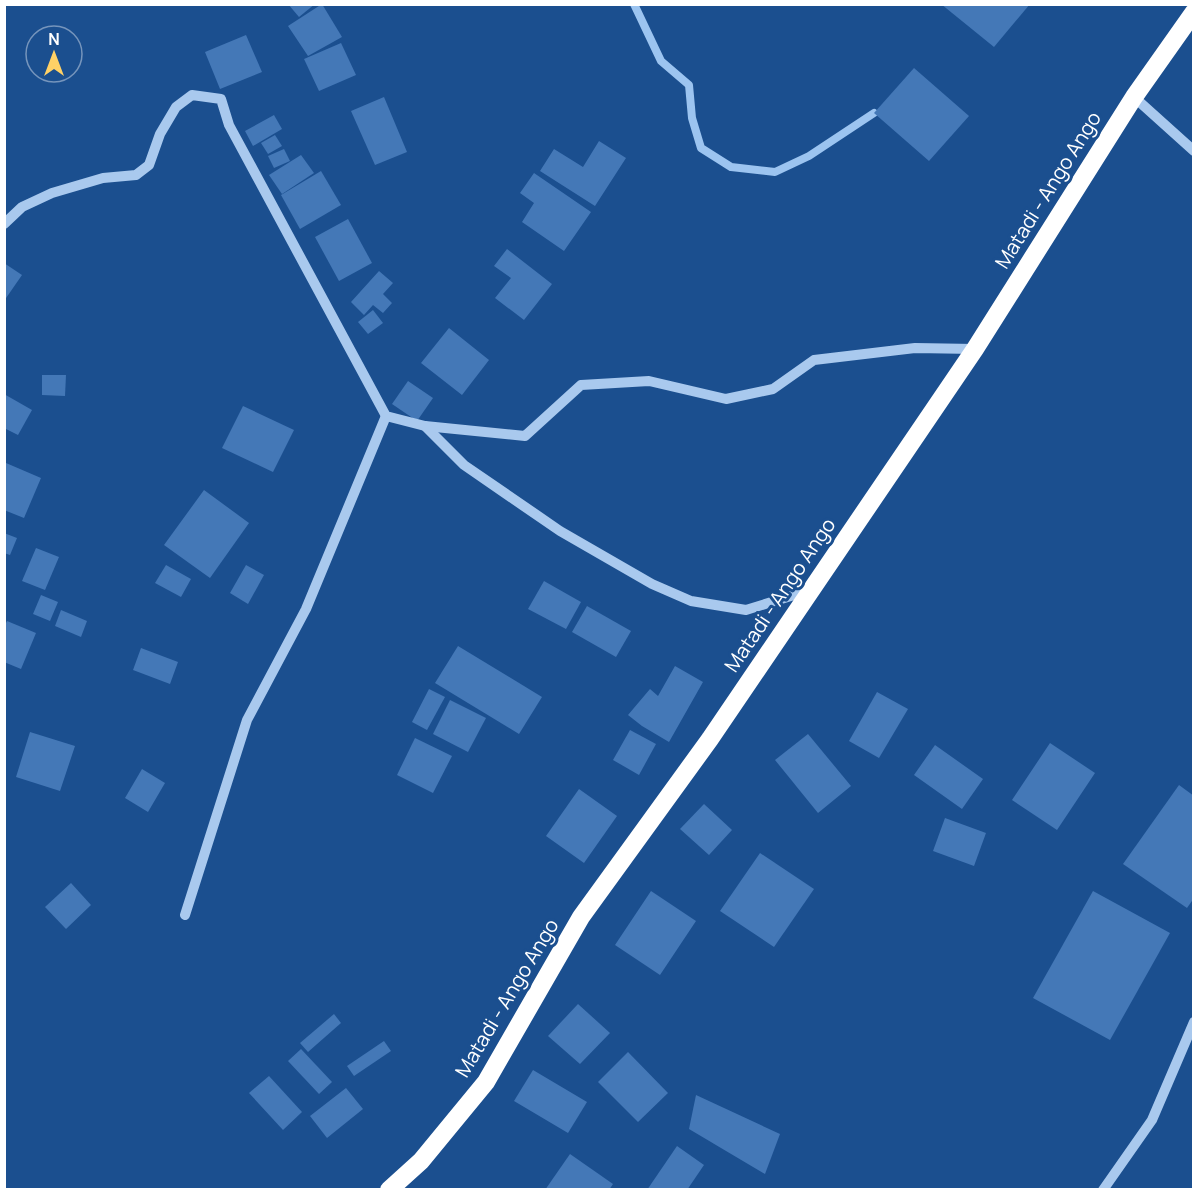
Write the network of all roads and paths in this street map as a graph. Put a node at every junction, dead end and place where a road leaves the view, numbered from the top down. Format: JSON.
{"nodes":[{"id":1,"x":1194,"y":12,"type":"edge"},
{"id":2,"x":1134,"y":97,"type":"junction"},
{"id":3,"x":1194,"y":151,"type":"edge"},
{"id":4,"x":4,"y":224,"type":"edge"},
{"id":5,"x":975,"y":349,"type":"junction"},
{"id":6,"x":386,"y":416,"type":"junction"},
{"id":7,"x":425,"y":426,"type":"junction"},
{"id":8,"x":810,"y":590,"type":"junction"},
{"id":9,"x":185,"y":915,"type":"dead end"},
{"id":10,"x":1194,"y":1022,"type":"edge"},
{"id":11,"x":389,"y":1190,"type":"edge"},
{"id":12,"x":1103,"y":1190,"type":"edge"}],
"edges":[{"from":1,"to":2,"type":"highway","name":"Matadi - Ango Ango"},
{"from":2,"to":3,"type":"street"},
{"from":2,"to":5,"type":"highway","name":"Matadi - Ango Ango"},
{"from":4,"to":6,"type":"street"},
{"from":5,"to":7,"type":"street"},
{"from":5,"to":8,"type":"highway","name":"Matadi - Ango Ango"},
{"from":6,"to":7,"type":"street"},
{"from":6,"to":9,"type":"street"},
{"from":7,"to":8,"type":"street"},
{"from":8,"to":11,"type":"highway","name":"Matadi - Ango Ango"},
{"from":10,"to":12,"type":"street"}]}
